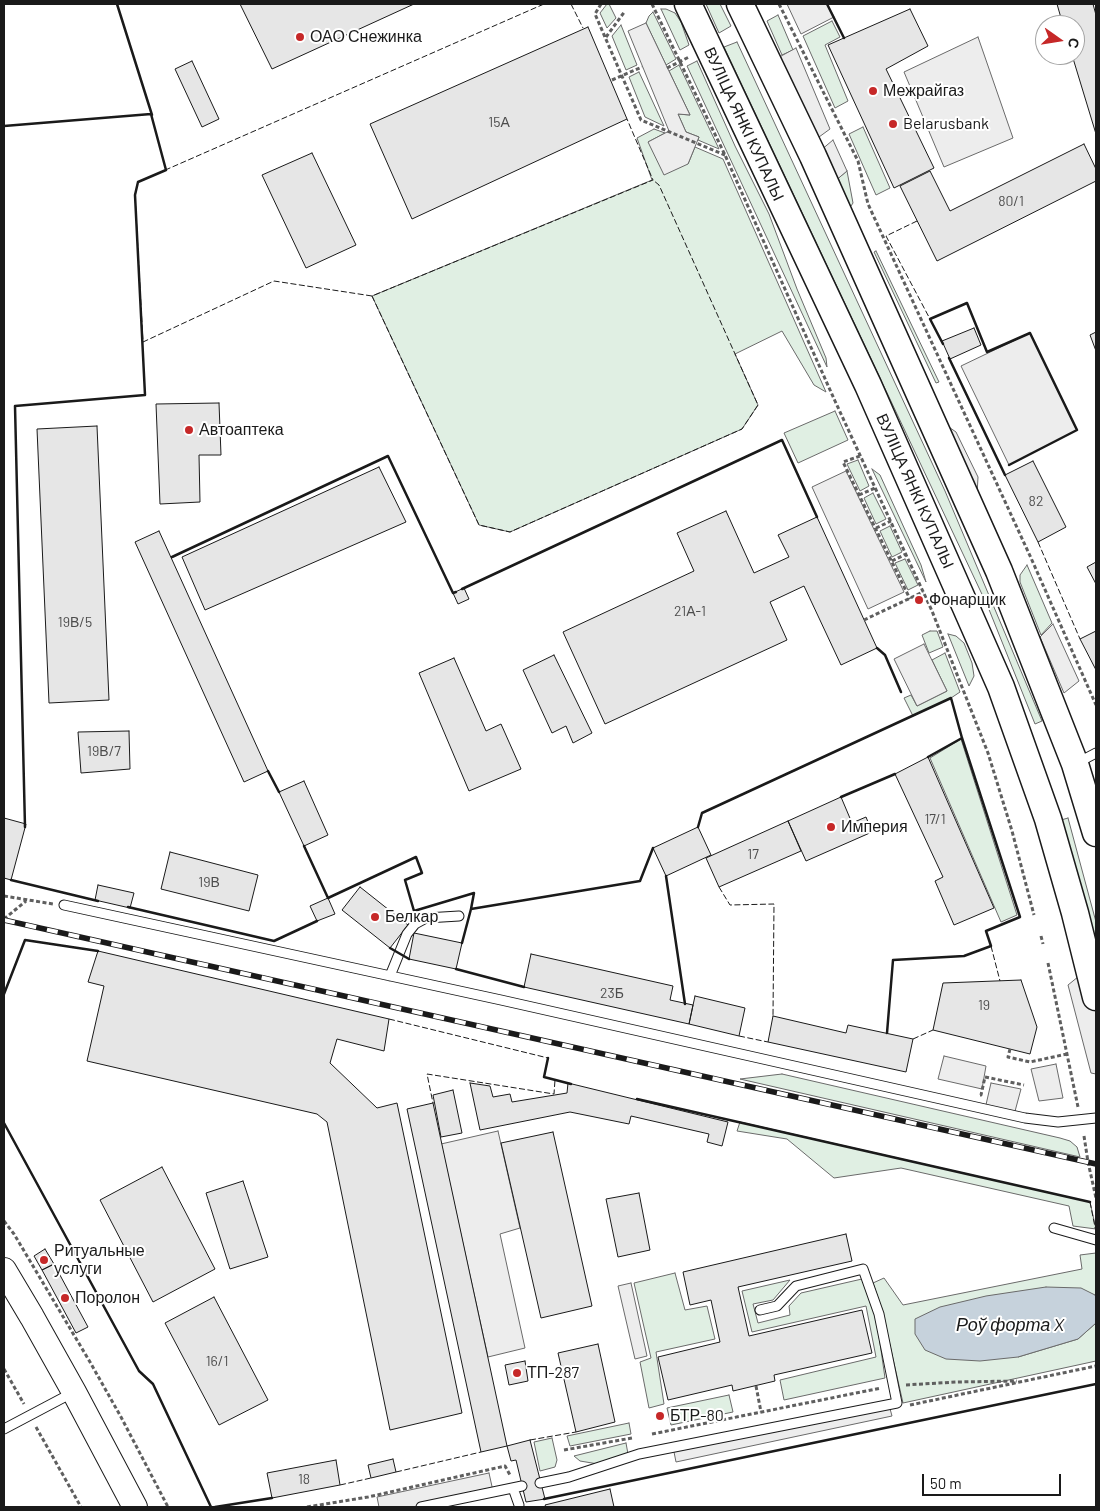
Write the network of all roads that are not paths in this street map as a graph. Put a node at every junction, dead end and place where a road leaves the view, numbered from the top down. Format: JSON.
{"nodes":[{"id":1,"x":688,"y":4,"type":"edge"},
{"id":2,"x":740,"y":4,"type":"edge"},
{"id":3,"x":1086,"y":758,"type":"edge"},
{"id":4,"x":1034,"y":779,"type":"junction"},
{"id":5,"x":1096,"y":833,"type":"edge"},
{"id":6,"x":64,"y":905,"type":"road end"},
{"id":7,"x":459,"y":916,"type":"dead end"},
{"id":8,"x":390,"y":976,"type":"junction"},
{"id":9,"x":1096,"y":997,"type":"edge"},
{"id":10,"x":1096,"y":1118,"type":"edge"},
{"id":11,"x":1054,"y":1228,"type":"dead end"},
{"id":12,"x":1096,"y":1240,"type":"edge"},
{"id":13,"x":4,"y":1270,"type":"edge"},
{"id":14,"x":760,"y":1310,"type":"dead end"},
{"id":15,"x":74,"y":1392,"type":"junction"},
{"id":16,"x":4,"y":1429,"type":"edge"},
{"id":17,"x":540,"y":1483,"type":"dead end"},
{"id":18,"x":519,"y":1504,"type":"dead end"},
{"id":19,"x":135,"y":1507,"type":"edge"},
{"id":20,"x":421,"y":1507,"type":"edge"}],
"edges":[{"from":1,"to":4,"type":"main road","name":"ВУЛІЦА ЯНКІ КУПАЛЫ"},
{"from":2,"to":3,"type":"main road"},
{"from":3,"to":4,"type":"main road"},
{"from":3,"to":5,"type":"main road"},
{"from":4,"to":9,"type":"main road","name":"ВУЛІЦА ЯНКІ КУПАЛЫ"},
{"from":6,"to":8,"type":"lane"},
{"from":7,"to":8,"type":"lane"},
{"from":8,"to":10,"type":"lane"},
{"from":11,"to":12,"type":"lane"},
{"from":13,"to":15,"type":"main road"},
{"from":14,"to":17,"type":"lane"},
{"from":15,"to":16,"type":"lane"},
{"from":15,"to":19,"type":"main road"},
{"from":18,"to":20,"type":"lane"}]}
